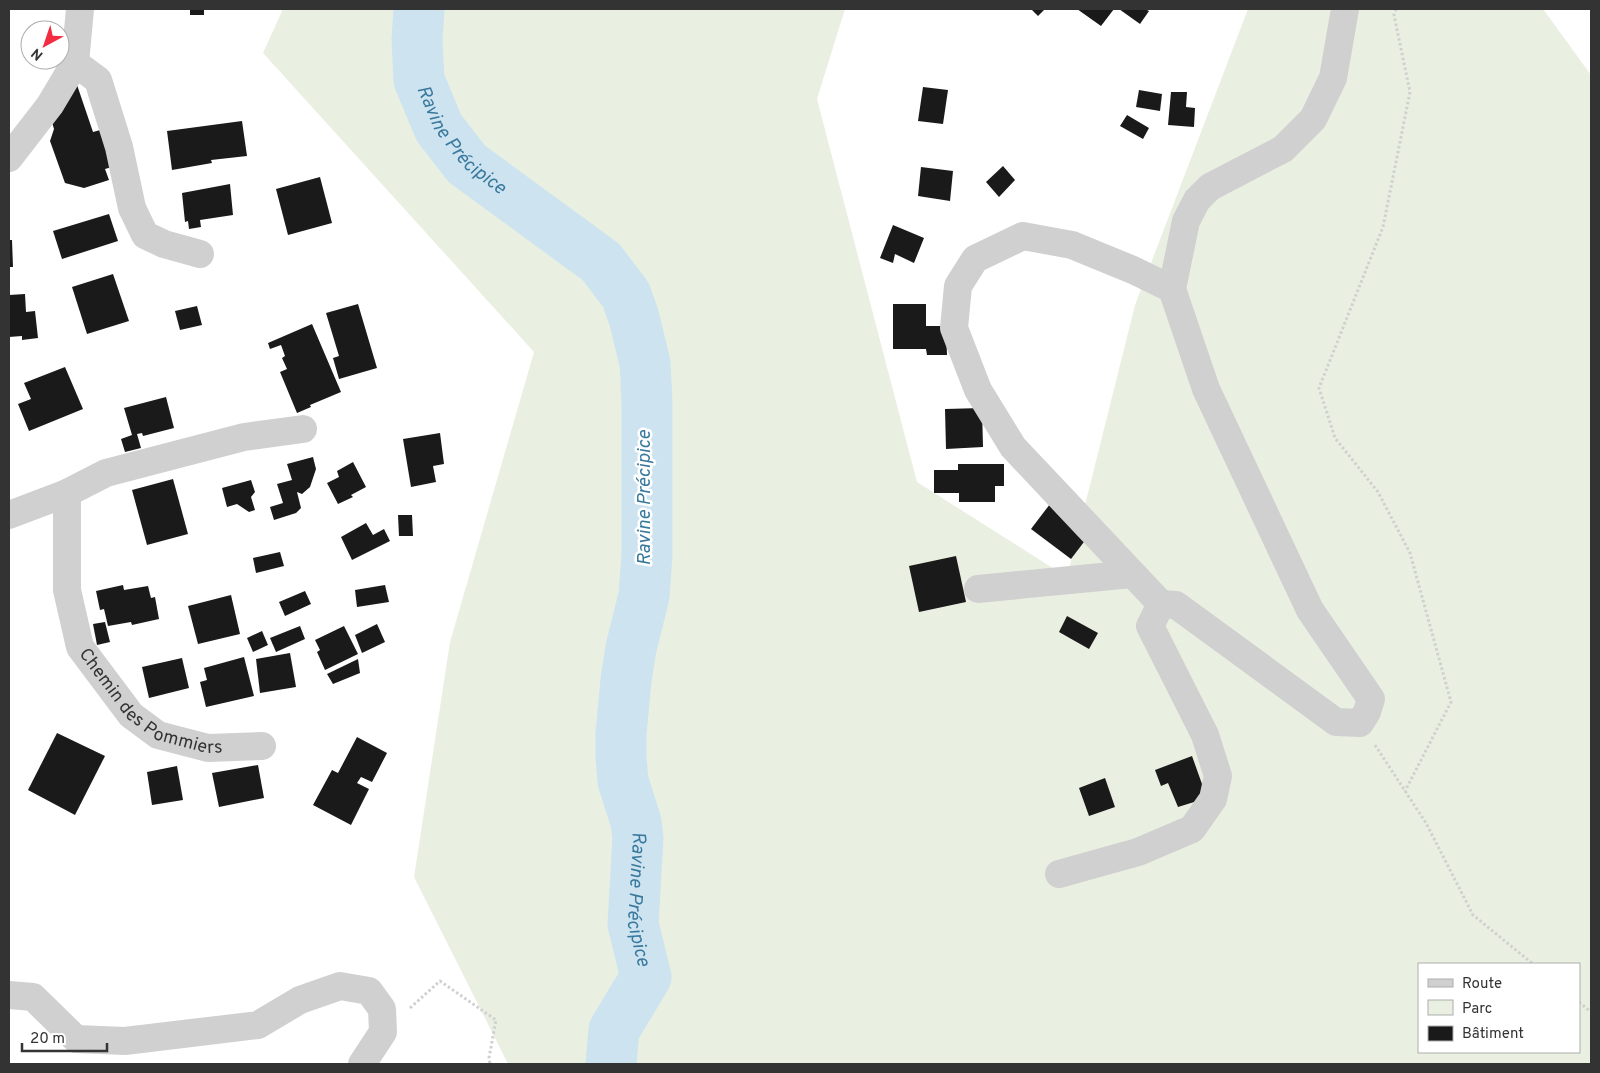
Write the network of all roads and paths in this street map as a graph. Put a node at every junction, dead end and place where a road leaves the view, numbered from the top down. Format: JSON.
{"nodes":[{"id":1,"x":80,"y":9,"type":"edge"},
{"id":2,"x":1346,"y":9,"type":"edge"},
{"id":3,"x":1396,"y":9,"type":"edge"},
{"id":4,"x":74,"y":63,"type":"junction"},
{"id":5,"x":9,"y":158,"type":"edge"},
{"id":6,"x":200,"y":254,"type":"dead end"},
{"id":7,"x":1172,"y":289,"type":"junction"},
{"id":8,"x":303,"y":429,"type":"dead end"},
{"id":9,"x":67,"y":493,"type":"junction"},
{"id":10,"x":9,"y":515,"type":"edge"},
{"id":11,"x":1132,"y":574,"type":"junction"},
{"id":12,"x":978,"y":588,"type":"dead end"},
{"id":13,"x":1161,"y":604,"type":"junction"},
{"id":14,"x":1360,"y":723,"type":"junction"},
{"id":15,"x":262,"y":746,"type":"dead end"},
{"id":16,"x":1405,"y":791,"type":"junction"},
{"id":17,"x":1059,"y":874,"type":"dead end"},
{"id":18,"x":1532,"y":963,"type":"edge"},
{"id":19,"x":9,"y":995,"type":"edge"},
{"id":20,"x":1580,"y":1003,"type":"edge"},
{"id":21,"x":1591,"y":1012,"type":"edge"},
{"id":22,"x":383,"y":1032,"type":"junction"},
{"id":23,"x":362,"y":1064,"type":"edge"},
{"id":24,"x":490,"y":1064,"type":"edge"}],
"edges":[{"from":1,"to":4,"type":"street"},
{"from":2,"to":7,"type":"street"},
{"from":3,"to":16,"type":"path"},
{"from":4,"to":5,"type":"street"},
{"from":4,"to":6,"type":"street"},
{"from":7,"to":11,"type":"street"},
{"from":7,"to":14,"type":"street"},
{"from":8,"to":9,"type":"street"},
{"from":9,"to":10,"type":"street"},
{"from":9,"to":15,"type":"street","name":"Chemin des Pommiers"},
{"from":11,"to":12,"type":"street"},
{"from":11,"to":13,"type":"street"},
{"from":13,"to":14,"type":"street"},
{"from":13,"to":17,"type":"street"},
{"from":14,"to":16,"type":"path"},
{"from":16,"to":18,"type":"path"},
{"from":19,"to":22,"type":"street"},
{"from":20,"to":21,"type":"path"},
{"from":22,"to":23,"type":"street"},
{"from":22,"to":24,"type":"path"}]}
